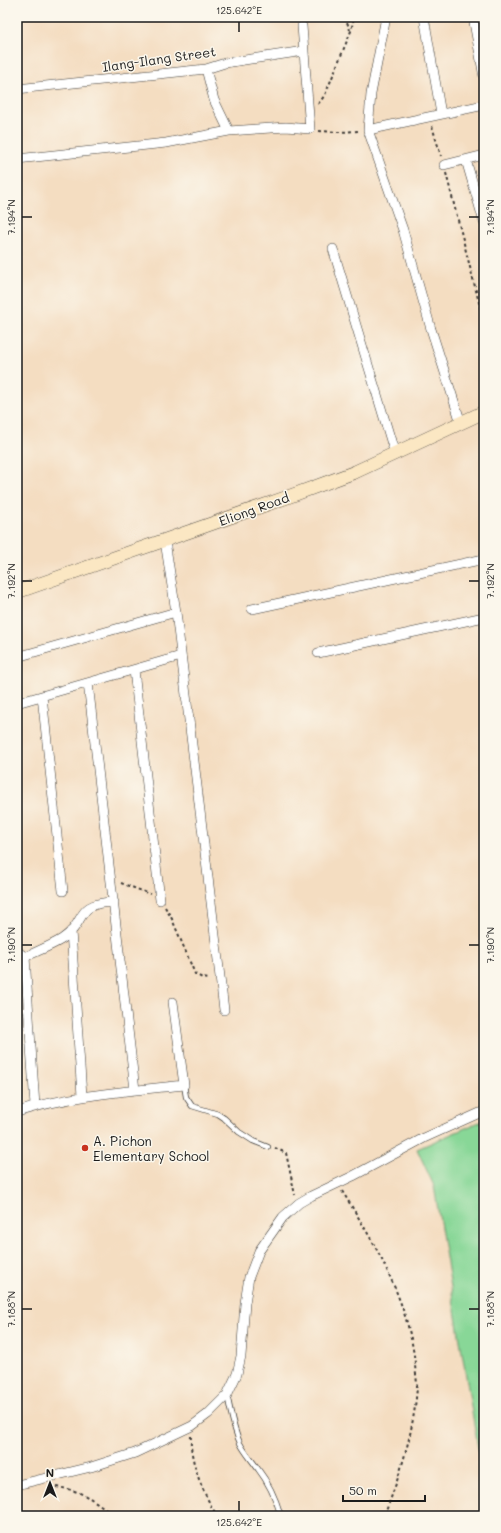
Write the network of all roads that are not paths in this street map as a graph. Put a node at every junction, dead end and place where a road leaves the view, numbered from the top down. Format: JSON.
{"nodes":[{"id":1,"x":386,"y":17,"type":"edge"},
{"id":2,"x":424,"y":17,"type":"edge"},
{"id":3,"x":473,"y":17,"type":"edge"},
{"id":4,"x":302,"y":26,"type":"dead end"},
{"id":5,"x":480,"y":31,"type":"edge"},
{"id":6,"x":304,"y":51,"type":"junction"},
{"id":7,"x":206,"y":68,"type":"junction"},
{"id":8,"x":484,"y":77,"type":"edge"},
{"id":9,"x":17,"y":90,"type":"edge"},
{"id":10,"x":484,"y":105,"type":"edge"},
{"id":11,"x":441,"y":114,"type":"junction"},
{"id":12,"x":368,"y":130,"type":"junction"},
{"id":13,"x":229,"y":132,"type":"junction"},
{"id":14,"x":484,"y":155,"type":"edge"},
{"id":15,"x":17,"y":159,"type":"edge"},
{"id":16,"x":466,"y":160,"type":"junction"},
{"id":17,"x":444,"y":165,"type":"road end"},
{"id":18,"x":484,"y":222,"type":"edge"},
{"id":19,"x":333,"y":249,"type":"dead end"},
{"id":20,"x":484,"y":412,"type":"edge"},
{"id":21,"x":461,"y":423,"type":"junction"},
{"id":22,"x":395,"y":454,"type":"junction"},
{"id":23,"x":165,"y":541,"type":"junction"},
{"id":24,"x":484,"y":558,"type":"edge"},
{"id":25,"x":17,"y":592,"type":"edge"},
{"id":26,"x":252,"y":608,"type":"dead end"},
{"id":27,"x":176,"y":612,"type":"junction"},
{"id":28,"x":484,"y":617,"type":"edge"},
{"id":29,"x":318,"y":653,"type":"dead end"},
{"id":30,"x":181,"y":656,"type":"junction"},
{"id":31,"x":17,"y":657,"type":"edge"},
{"id":32,"x":134,"y":670,"type":"junction"},
{"id":33,"x":88,"y":683,"type":"junction"},
{"id":34,"x":42,"y":696,"type":"junction"},
{"id":35,"x":17,"y":703,"type":"edge"},
{"id":36,"x":63,"y":891,"type":"dead end"},
{"id":37,"x":160,"y":900,"type":"road end"},
{"id":38,"x":114,"y":902,"type":"junction"},
{"id":39,"x":71,"y":931,"type":"junction"},
{"id":40,"x":17,"y":951,"type":"edge"},
{"id":41,"x":25,"y":957,"type":"junction"},
{"id":42,"x":173,"y":1002,"type":"dead end"},
{"id":43,"x":224,"y":1010,"type":"dead end"},
{"id":44,"x":184,"y":1085,"type":"junction"},
{"id":45,"x":135,"y":1090,"type":"junction"},
{"id":46,"x":82,"y":1096,"type":"junction"},
{"id":47,"x":35,"y":1106,"type":"junction"},
{"id":48,"x":484,"y":1111,"type":"edge"},
{"id":49,"x":17,"y":1112,"type":"edge"},
{"id":50,"x":268,"y":1147,"type":"road end"},
{"id":51,"x":227,"y":1396,"type":"junction"},
{"id":52,"x":17,"y":1485,"type":"edge"},
{"id":53,"x":281,"y":1516,"type":"edge"}],
"edges":[{"from":1,"to":12,"type":"street"},
{"from":2,"to":11,"type":"street"},
{"from":3,"to":5,"type":"street"},
{"from":4,"to":6,"type":"street"},
{"from":5,"to":8,"type":"street"},
{"from":6,"to":7,"type":"street","name":"Ilang-Ilang Street"},
{"from":6,"to":13,"type":"street"},
{"from":7,"to":9,"type":"street","name":"Ilang-Ilang Street"},
{"from":7,"to":13,"type":"street"},
{"from":10,"to":11,"type":"street"},
{"from":11,"to":12,"type":"street"},
{"from":12,"to":21,"type":"street"},
{"from":13,"to":15,"type":"street"},
{"from":14,"to":16,"type":"street"},
{"from":16,"to":17,"type":"street"},
{"from":16,"to":18,"type":"street"},
{"from":19,"to":22,"type":"street"},
{"from":20,"to":21,"type":"main road","name":"Eliong Road"},
{"from":21,"to":22,"type":"main road","name":"Eliong Road"},
{"from":22,"to":23,"type":"main road","name":"Eliong Road"},
{"from":23,"to":25,"type":"main road","name":"Eliong Road"},
{"from":23,"to":27,"type":"street"},
{"from":24,"to":26,"type":"street"},
{"from":27,"to":30,"type":"street"},
{"from":27,"to":31,"type":"street"},
{"from":28,"to":29,"type":"street"},
{"from":30,"to":32,"type":"street"},
{"from":30,"to":43,"type":"street"},
{"from":32,"to":33,"type":"street"},
{"from":32,"to":37,"type":"street"},
{"from":33,"to":34,"type":"street"},
{"from":33,"to":38,"type":"street"},
{"from":34,"to":35,"type":"street"},
{"from":34,"to":36,"type":"street"},
{"from":38,"to":39,"type":"street"},
{"from":38,"to":45,"type":"street"},
{"from":39,"to":41,"type":"street"},
{"from":39,"to":46,"type":"street"},
{"from":40,"to":41,"type":"street"},
{"from":41,"to":47,"type":"street"},
{"from":42,"to":44,"type":"street"},
{"from":44,"to":45,"type":"street"},
{"from":44,"to":50,"type":"lane"},
{"from":45,"to":46,"type":"street"},
{"from":46,"to":47,"type":"street"},
{"from":47,"to":49,"type":"street"},
{"from":48,"to":51,"type":"street"},
{"from":51,"to":52,"type":"street"},
{"from":51,"to":53,"type":"lane"}]}
